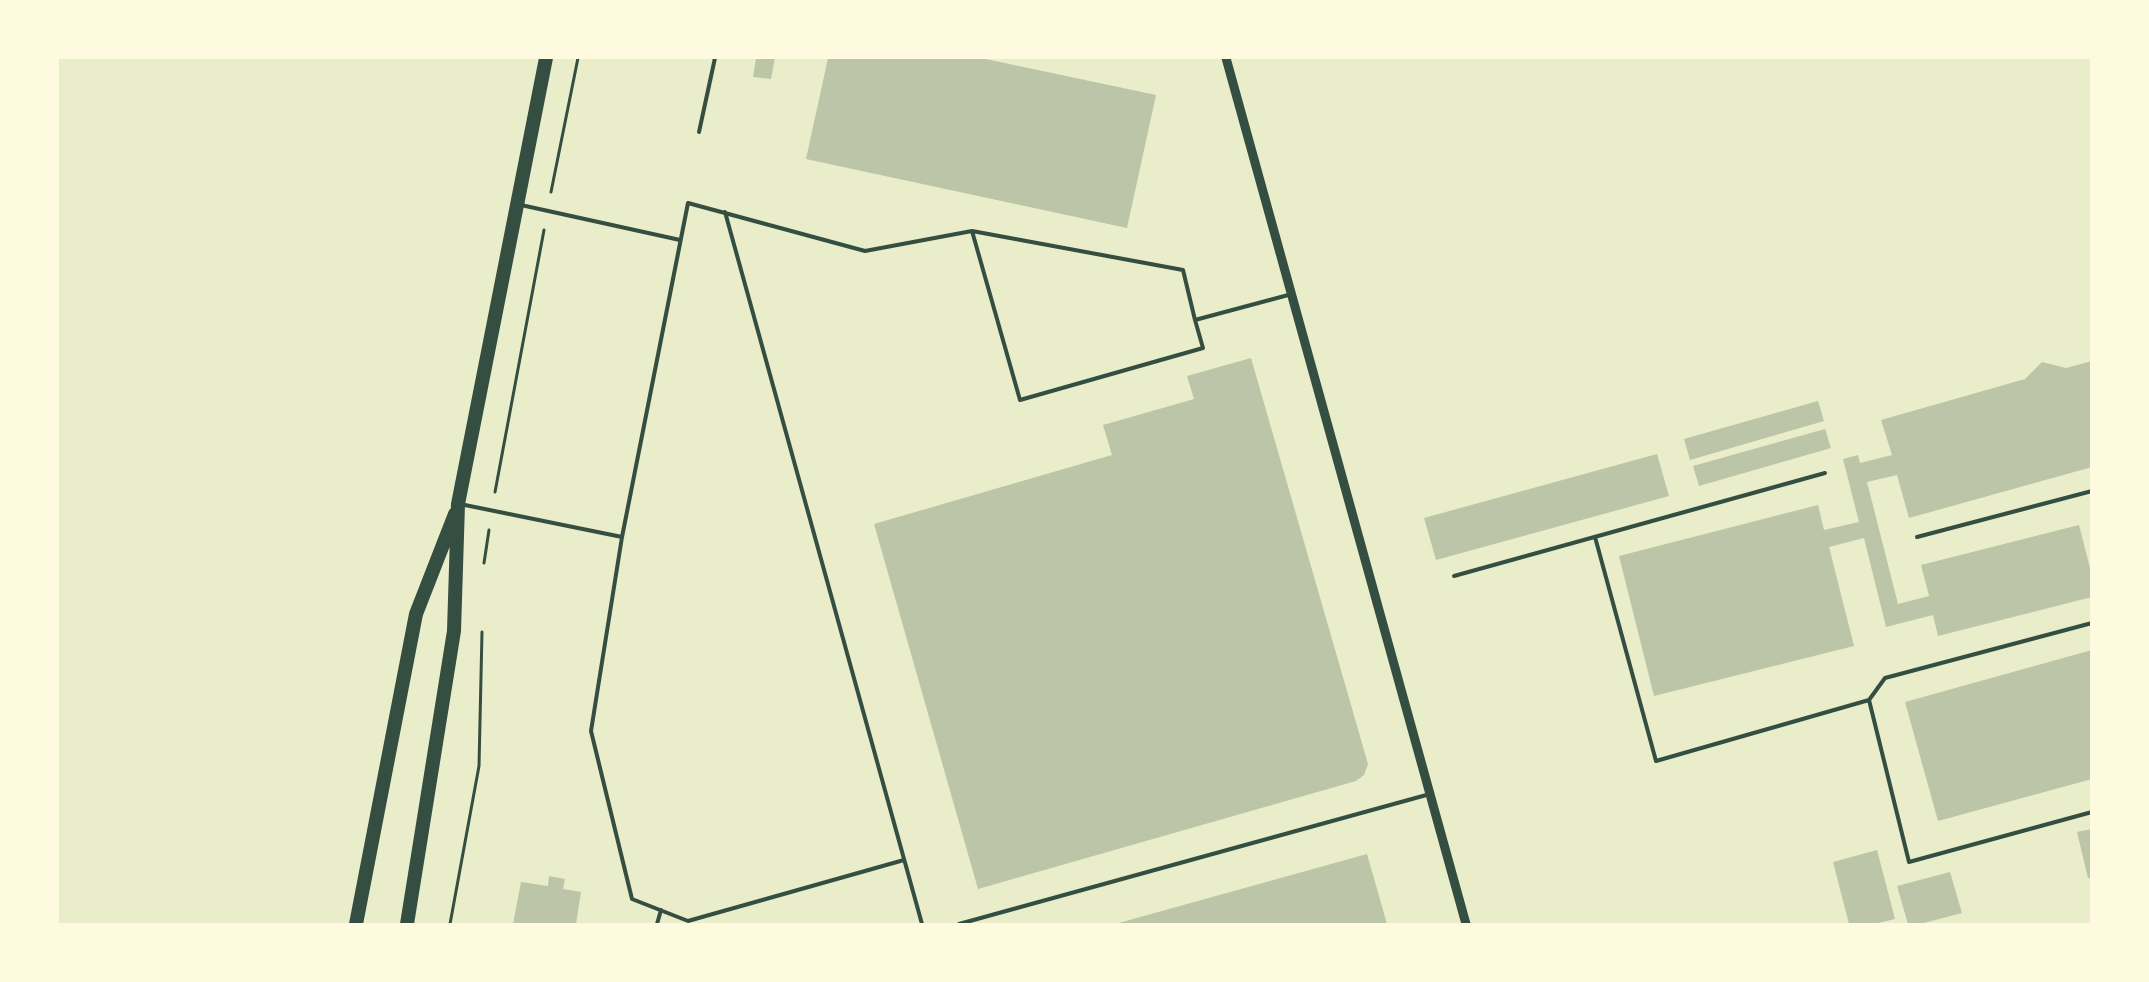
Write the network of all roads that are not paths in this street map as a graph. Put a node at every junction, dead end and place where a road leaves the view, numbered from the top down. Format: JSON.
{"nodes":[{"id":1,"x":546,"y":58,"type":"edge"},
{"id":2,"x":715,"y":58,"type":"edge"},
{"id":3,"x":1226,"y":58,"type":"edge"},
{"id":4,"x":699,"y":132,"type":"dead end"},
{"id":5,"x":518,"y":204,"type":"junction"},
{"id":6,"x":725,"y":212,"type":"junction"},
{"id":7,"x":972,"y":231,"type":"junction"},
{"id":8,"x":680,"y":240,"type":"junction"},
{"id":9,"x":1292,"y":294,"type":"junction"},
{"id":10,"x":1195,"y":320,"type":"junction"},
{"id":11,"x":1825,"y":473,"type":"dead end"},
{"id":12,"x":2092,"y":491,"type":"edge"},
{"id":13,"x":458,"y":504,"type":"junction"},
{"id":14,"x":622,"y":537,"type":"junction"},
{"id":15,"x":1595,"y":537,"type":"junction"},
{"id":16,"x":1917,"y":537,"type":"dead end"},
{"id":17,"x":1454,"y":576,"type":"dead end"},
{"id":18,"x":2092,"y":623,"type":"edge"},
{"id":19,"x":1869,"y":700,"type":"junction"},
{"id":20,"x":1430,"y":794,"type":"junction"},
{"id":21,"x":2092,"y":812,"type":"edge"},
{"id":22,"x":904,"y":860,"type":"junction"},
{"id":23,"x":661,"y":910,"type":"junction"},
{"id":24,"x":356,"y":924,"type":"edge"},
{"id":25,"x":407,"y":924,"type":"edge"},
{"id":26,"x":657,"y":924,"type":"edge"},
{"id":27,"x":922,"y":924,"type":"edge"},
{"id":28,"x":959,"y":924,"type":"edge"},
{"id":29,"x":1466,"y":924,"type":"edge"}],
"edges":[{"from":1,"to":5,"type":"highway"},
{"from":2,"to":4,"type":"lane"},
{"from":3,"to":9,"type":"street"},
{"from":5,"to":8,"type":"lane"},
{"from":5,"to":13,"type":"highway"},
{"from":6,"to":7,"type":"lane"},
{"from":6,"to":8,"type":"lane"},
{"from":6,"to":22,"type":"lane"},
{"from":7,"to":10,"type":"lane"},
{"from":7,"to":10,"type":"lane"},
{"from":8,"to":14,"type":"lane"},
{"from":9,"to":10,"type":"lane"},
{"from":9,"to":20,"type":"street"},
{"from":11,"to":15,"type":"lane"},
{"from":12,"to":16,"type":"lane"},
{"from":13,"to":14,"type":"lane"},
{"from":13,"to":24,"type":"highway"},
{"from":13,"to":25,"type":"highway"},
{"from":14,"to":23,"type":"lane"},
{"from":15,"to":17,"type":"lane"},
{"from":15,"to":19,"type":"lane"},
{"from":18,"to":19,"type":"lane"},
{"from":19,"to":21,"type":"lane"},
{"from":20,"to":28,"type":"lane"},
{"from":20,"to":29,"type":"street"},
{"from":22,"to":23,"type":"lane"},
{"from":22,"to":27,"type":"lane"},
{"from":23,"to":26,"type":"lane"}]}
